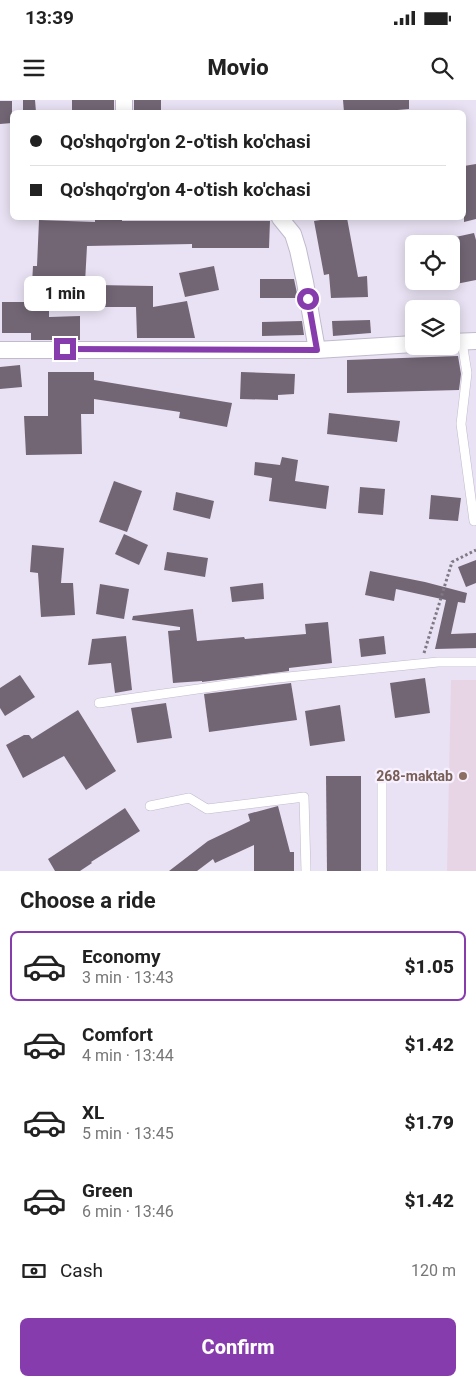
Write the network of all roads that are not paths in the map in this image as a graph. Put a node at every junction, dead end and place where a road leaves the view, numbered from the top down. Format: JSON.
{"nodes":[{"id":1,"x":282,"y":220,"type":"edge"},
{"id":2,"x":463,"y":342,"type":"edge"},
{"id":3,"x":405,"y":345,"type":"edge"},
{"id":4,"x":0,"y":350,"type":"edge"},
{"id":5,"x":317,"y":350,"type":"junction"},
{"id":6,"x":474,"y":521,"type":"dead end"},
{"id":7,"x":476,"y":662,"type":"edge"},
{"id":8,"x":99,"y":703,"type":"dead end"},
{"id":9,"x":382,"y":778,"type":"dead end"},
{"id":10,"x":150,"y":806,"type":"dead end"},
{"id":11,"x":306,"y":871,"type":"edge"},
{"id":12,"x":382,"y":871,"type":"edge"}],
"edges":[{"from":1,"to":5,"type":"street"},
{"from":2,"to":6,"type":"lane"},
{"from":3,"to":5,"type":"street"},
{"from":4,"to":5,"type":"street"},
{"from":7,"to":8,"type":"lane"},
{"from":9,"to":12,"type":"lane"},
{"from":10,"to":11,"type":"lane"}]}
